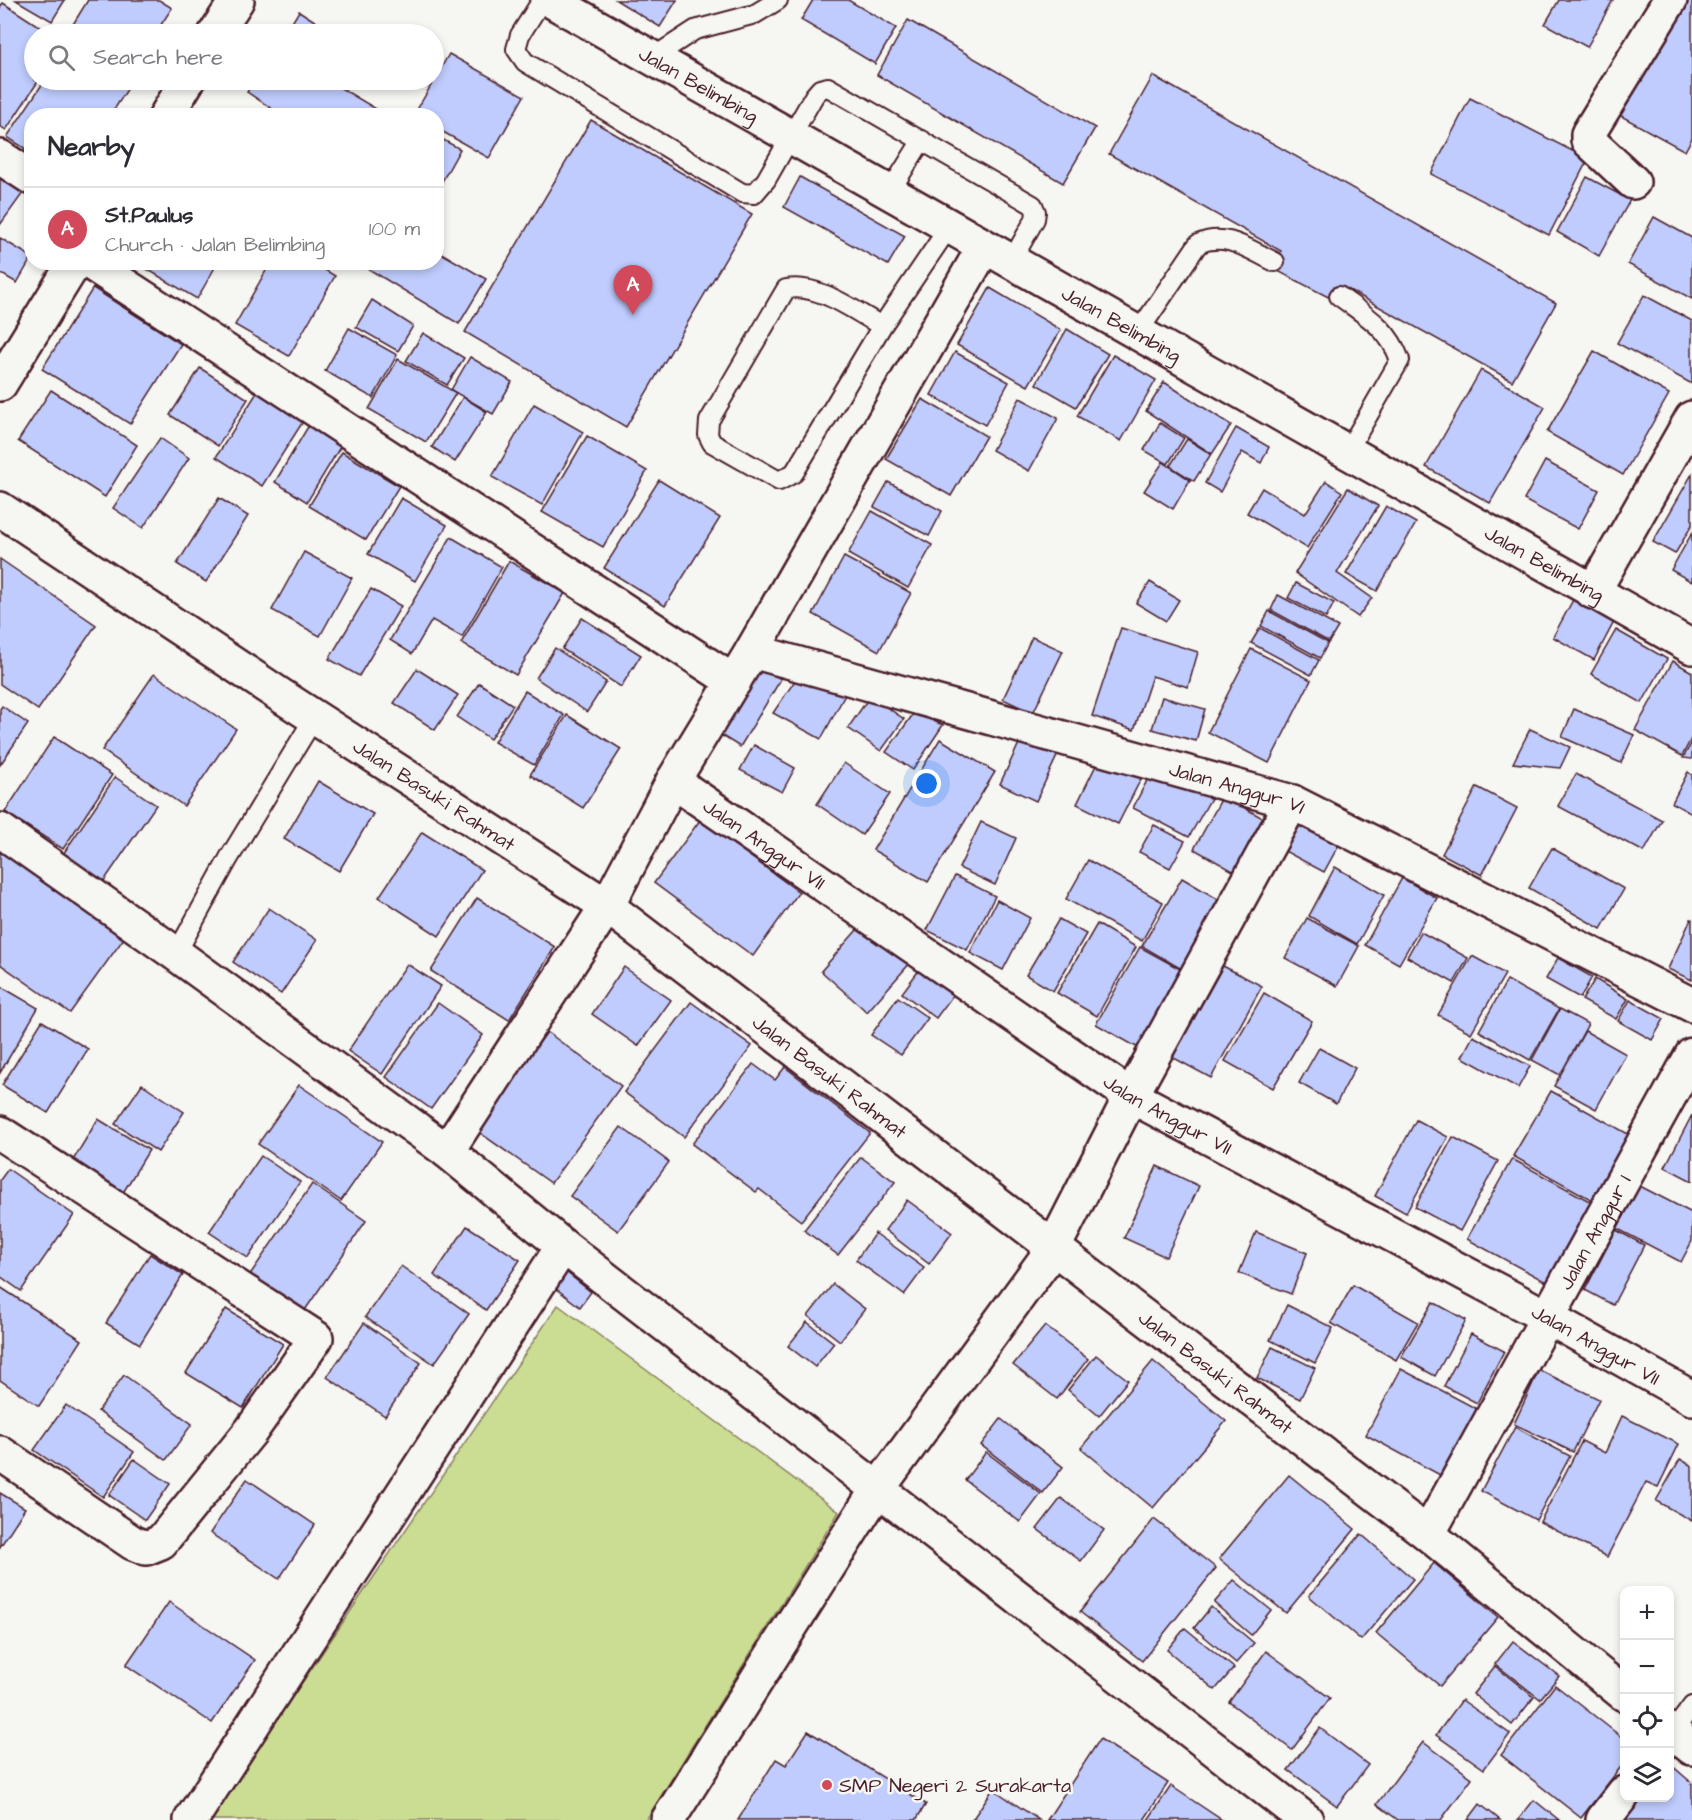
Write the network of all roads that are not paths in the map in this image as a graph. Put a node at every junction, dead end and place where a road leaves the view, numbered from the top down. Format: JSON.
{"nodes":[{"id":1,"x":237,"y":0,"type":"edge"},
{"id":2,"x":542,"y":0,"type":"edge"},
{"id":3,"x":550,"y":0,"type":"edge"},
{"id":4,"x":778,"y":0,"type":"edge"},
{"id":5,"x":1670,"y":0,"type":"edge"},
{"id":6,"x":221,"y":24,"type":"edge"},
{"id":7,"x":652,"y":58,"type":"junction"},
{"id":8,"x":182,"y":90,"type":"edge"},
{"id":9,"x":171,"y":108,"type":"edge"},
{"id":10,"x":791,"y":137,"type":"junction"},
{"id":11,"x":922,"y":140,"type":"junction"},
{"id":12,"x":0,"y":157,"type":"edge"},
{"id":13,"x":24,"y":173,"type":"edge"},
{"id":14,"x":1633,"y":182,"type":"dead end"},
{"id":15,"x":890,"y":193,"type":"junction"},
{"id":16,"x":949,"y":227,"type":"junction"},
{"id":17,"x":997,"y":254,"type":"junction"},
{"id":18,"x":1275,"y":262,"type":"dead end"},
{"id":19,"x":70,"y":270,"type":"edge"},
{"id":20,"x":101,"y":270,"type":"edge"},
{"id":21,"x":1338,"y":296,"type":"dead end"},
{"id":22,"x":882,"y":326,"type":"junction"},
{"id":23,"x":1137,"y":334,"type":"junction"},
{"id":24,"x":0,"y":384,"type":"edge"},
{"id":25,"x":1692,"y":418,"type":"edge"},
{"id":26,"x":1347,"y":452,"type":"junction"},
{"id":27,"x":0,"y":509,"type":"edge"},
{"id":28,"x":1593,"y":592,"type":"junction"},
{"id":29,"x":1692,"y":647,"type":"edge"},
{"id":30,"x":752,"y":651,"type":"junction"},
{"id":31,"x":734,"y":682,"type":"junction"},
{"id":32,"x":314,"y":718,"type":"junction"},
{"id":33,"x":673,"y":782,"type":"junction"},
{"id":34,"x":1292,"y":802,"type":"junction"},
{"id":35,"x":0,"y":831,"type":"edge"},
{"id":36,"x":607,"y":906,"type":"junction"},
{"id":37,"x":176,"y":954,"type":"junction"},
{"id":38,"x":1692,"y":1005,"type":"edge"},
{"id":39,"x":1692,"y":1055,"type":"edge"},
{"id":40,"x":1131,"y":1096,"type":"junction"},
{"id":41,"x":0,"y":1132,"type":"edge"},
{"id":42,"x":447,"y":1150,"type":"junction"},
{"id":43,"x":563,"y":1246,"type":"junction"},
{"id":44,"x":1053,"y":1249,"type":"junction"},
{"id":45,"x":1549,"y":1318,"type":"junction"},
{"id":46,"x":1692,"y":1398,"type":"edge"},
{"id":47,"x":0,"y":1453,"type":"edge"},
{"id":48,"x":877,"y":1490,"type":"junction"},
{"id":49,"x":1428,"y":1534,"type":"junction"},
{"id":50,"x":1620,"y":1691,"type":"edge"},
{"id":51,"x":1692,"y":1706,"type":"edge"},
{"id":52,"x":1676,"y":1737,"type":"edge"},
{"id":53,"x":1620,"y":1798,"type":"edge"},
{"id":54,"x":191,"y":1820,"type":"edge"},
{"id":55,"x":668,"y":1820,"type":"edge"},
{"id":56,"x":1306,"y":1820,"type":"edge"},
{"id":57,"x":1603,"y":1820,"type":"edge"}],
"edges":[{"from":1,"to":6,"type":"street"},
{"from":2,"to":10,"type":"lane"},
{"from":3,"to":7,"type":"street","name":"Jalan Belimbing"},
{"from":4,"to":7,"type":"lane"},
{"from":5,"to":14,"type":"street"},
{"from":7,"to":10,"type":"street","name":"Jalan Belimbing"},
{"from":8,"to":9,"type":"street"},
{"from":10,"to":11,"type":"lane"},
{"from":10,"to":15,"type":"street","name":"Jalan Belimbing"},
{"from":11,"to":15,"type":"lane"},
{"from":11,"to":17,"type":"lane"},
{"from":12,"to":13,"type":"street"},
{"from":15,"to":16,"type":"street","name":"Jalan Belimbing"},
{"from":16,"to":17,"type":"street","name":"Jalan Belimbing"},
{"from":16,"to":22,"type":"lane"},
{"from":17,"to":23,"type":"street","name":"Jalan Belimbing"},
{"from":17,"to":30,"type":"street"},
{"from":18,"to":23,"type":"lane"},
{"from":19,"to":24,"type":"street"},
{"from":20,"to":31,"type":"street"},
{"from":21,"to":26,"type":"lane"},
{"from":22,"to":22,"type":"lane"},
{"from":23,"to":26,"type":"street","name":"Jalan Belimbing"},
{"from":25,"to":28,"type":"street"},
{"from":26,"to":28,"type":"street","name":"Jalan Belimbing"},
{"from":27,"to":32,"type":"street","name":"Jalan Basuki Rahmat"},
{"from":28,"to":29,"type":"street","name":"Jalan Belimbing"},
{"from":30,"to":31,"type":"street"},
{"from":30,"to":34,"type":"street","name":"Jalan Anggur VI"},
{"from":31,"to":33,"type":"street"},
{"from":32,"to":36,"type":"street","name":"Jalan Basuki Rahmat"},
{"from":32,"to":37,"type":"lane"},
{"from":33,"to":36,"type":"street"},
{"from":33,"to":40,"type":"street","name":"Jalan Anggur VII"},
{"from":34,"to":38,"type":"street","name":"Jalan Anggur VI"},
{"from":34,"to":40,"type":"street"},
{"from":35,"to":37,"type":"street"},
{"from":36,"to":42,"type":"street"},
{"from":36,"to":44,"type":"street","name":"Jalan Basuki Rahmat"},
{"from":37,"to":42,"type":"street"},
{"from":39,"to":45,"type":"street","name":"Jalan Anggur I"},
{"from":40,"to":44,"type":"street"},
{"from":40,"to":45,"type":"street","name":"Jalan Anggur VII"},
{"from":41,"to":47,"type":"street"},
{"from":42,"to":43,"type":"street"},
{"from":43,"to":48,"type":"street"},
{"from":43,"to":54,"type":"street"},
{"from":44,"to":48,"type":"street"},
{"from":44,"to":49,"type":"street","name":"Jalan Basuki Rahmat"},
{"from":45,"to":46,"type":"street","name":"Jalan Anggur VII"},
{"from":45,"to":49,"type":"street","name":"Jalan Anggur I"},
{"from":48,"to":55,"type":"street"},
{"from":48,"to":56,"type":"street"},
{"from":49,"to":50,"type":"street","name":"Jalan Basuki Rahmat"},
{"from":51,"to":52,"type":"lane"},
{"from":53,"to":57,"type":"street"}]}
